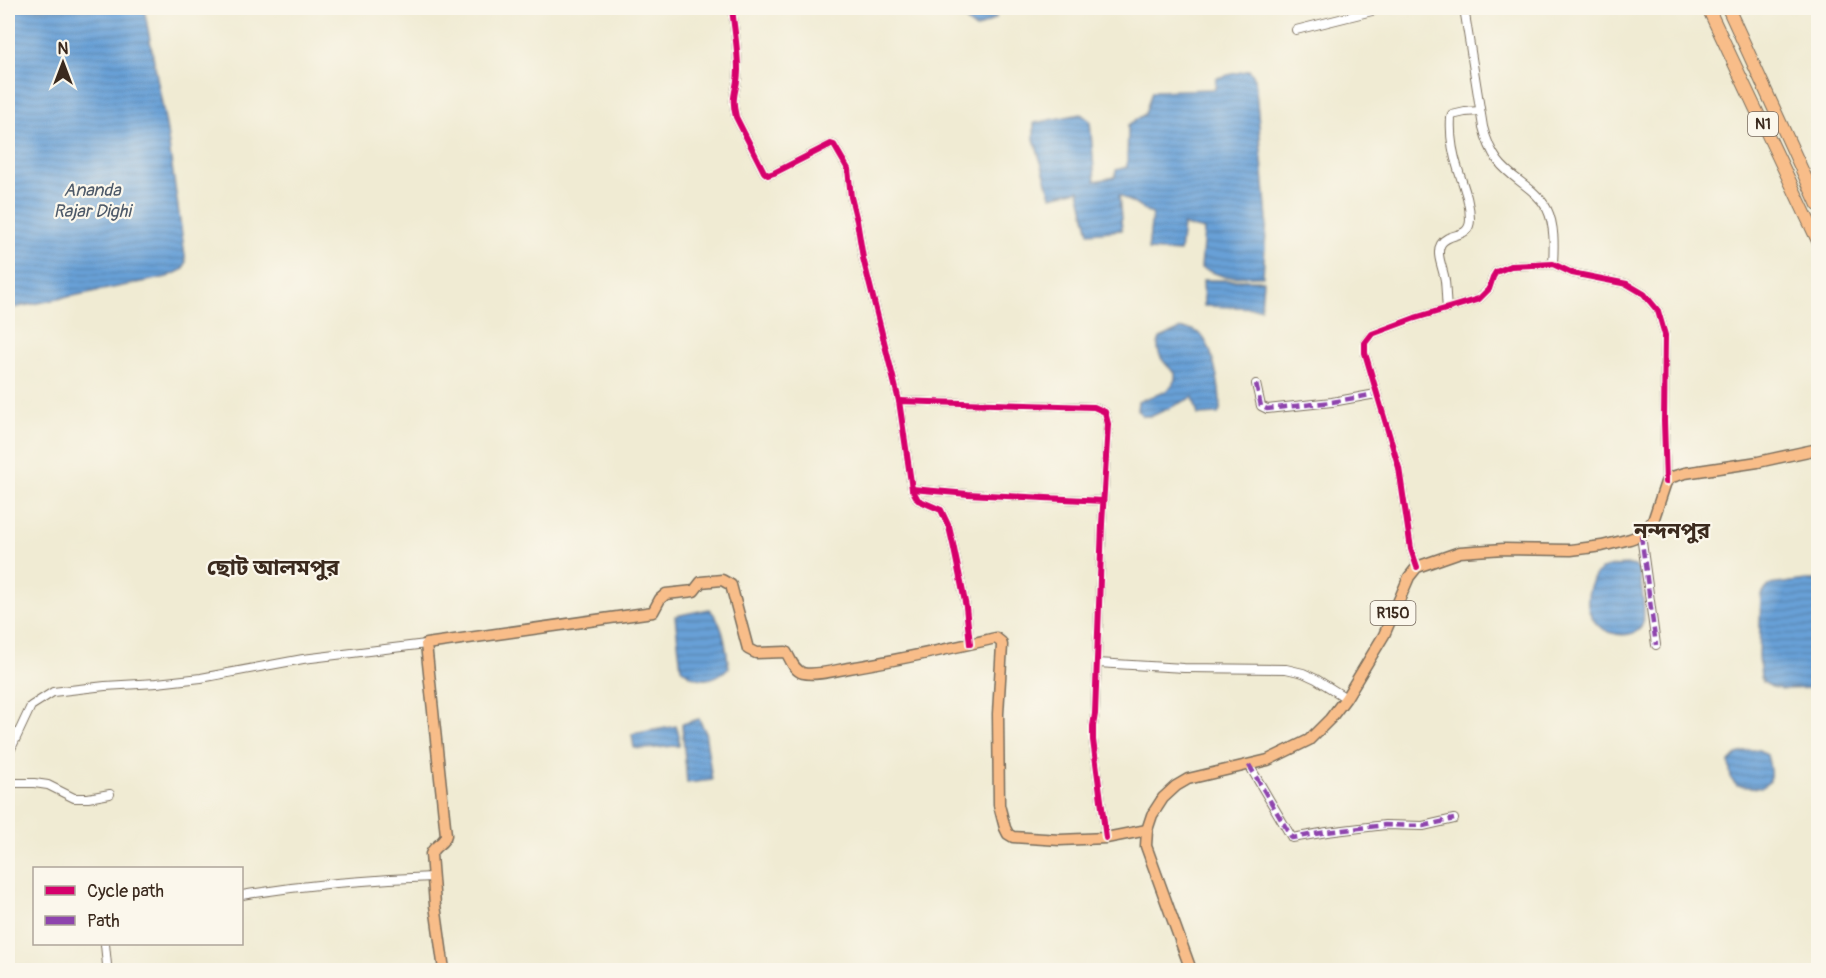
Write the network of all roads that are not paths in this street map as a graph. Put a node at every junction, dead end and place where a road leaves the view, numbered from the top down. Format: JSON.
{"nodes":[{"id":1,"x":732,"y":8,"type":"edge"},
{"id":2,"x":1384,"y":8,"type":"edge"},
{"id":3,"x":1464,"y":8,"type":"edge"},
{"id":4,"x":1708,"y":8,"type":"edge"},
{"id":5,"x":1728,"y":8,"type":"edge"},
{"id":6,"x":1296,"y":30,"type":"dead end"},
{"id":7,"x":1480,"y":111,"type":"junction"},
{"id":8,"x":1818,"y":205,"type":"edge"},
{"id":9,"x":1818,"y":241,"type":"edge"},
{"id":10,"x":1553,"y":264,"type":"junction"},
{"id":11,"x":1447,"y":309,"type":"junction"},
{"id":12,"x":1256,"y":384,"type":"dead end"},
{"id":13,"x":1376,"y":394,"type":"junction"},
{"id":14,"x":899,"y":401,"type":"junction"},
{"id":15,"x":1818,"y":449,"type":"edge"},
{"id":16,"x":1666,"y":482,"type":"junction"},
{"id":17,"x":912,"y":489,"type":"junction"},
{"id":18,"x":1103,"y":501,"type":"junction"},
{"id":19,"x":1641,"y":535,"type":"junction"},
{"id":20,"x":1417,"y":567,"type":"junction"},
{"id":21,"x":970,"y":644,"type":"junction"},
{"id":22,"x":426,"y":645,"type":"junction"},
{"id":23,"x":1656,"y":645,"type":"dead end"},
{"id":24,"x":1097,"y":663,"type":"junction"},
{"id":25,"x":1346,"y":698,"type":"junction"},
{"id":26,"x":8,"y":755,"type":"edge"},
{"id":27,"x":1249,"y":765,"type":"junction"},
{"id":28,"x":8,"y":783,"type":"edge"},
{"id":29,"x":110,"y":794,"type":"dead end"},
{"id":30,"x":1454,"y":819,"type":"dead end"},
{"id":31,"x":1147,"y":830,"type":"junction"},
{"id":32,"x":1106,"y":838,"type":"junction"},
{"id":33,"x":433,"y":877,"type":"junction"},
{"id":34,"x":243,"y":895,"type":"edge"},
{"id":35,"x":105,"y":945,"type":"edge"},
{"id":36,"x":107,"y":965,"type":"dead end"},
{"id":37,"x":444,"y":970,"type":"edge"},
{"id":38,"x":1191,"y":970,"type":"edge"}],
"edges":[{"from":1,"to":14,"type":"street"},
{"from":2,"to":6,"type":"street"},
{"from":3,"to":7,"type":"street"},
{"from":4,"to":9,"type":"highway","number":"N1"},
{"from":5,"to":8,"type":"highway","number":"N1"},
{"from":7,"to":10,"type":"street"},
{"from":7,"to":11,"type":"street"},
{"from":10,"to":11,"type":"street"},
{"from":10,"to":16,"type":"street"},
{"from":11,"to":13,"type":"street"},
{"from":12,"to":13,"type":"street"},
{"from":13,"to":20,"type":"street"},
{"from":14,"to":17,"type":"street"},
{"from":14,"to":18,"type":"street"},
{"from":15,"to":16,"type":"main road"},
{"from":16,"to":19,"type":"main road"},
{"from":17,"to":18,"type":"street"},
{"from":17,"to":21,"type":"street"},
{"from":18,"to":24,"type":"street"},
{"from":19,"to":20,"type":"main road"},
{"from":19,"to":23,"type":"street"},
{"from":20,"to":25,"type":"main road","number":"R150"},
{"from":21,"to":22,"type":"main road"},
{"from":21,"to":32,"type":"main road"},
{"from":22,"to":26,"type":"street"},
{"from":22,"to":33,"type":"main road"},
{"from":24,"to":25,"type":"street"},
{"from":24,"to":32,"type":"street"},
{"from":25,"to":27,"type":"main road","number":"R150"},
{"from":27,"to":30,"type":"street"},
{"from":27,"to":31,"type":"main road","number":"R150"},
{"from":28,"to":29,"type":"street"},
{"from":31,"to":32,"type":"main road"},
{"from":31,"to":38,"type":"main road"},
{"from":33,"to":34,"type":"street"},
{"from":33,"to":37,"type":"main road"},
{"from":35,"to":36,"type":"street"}]}
